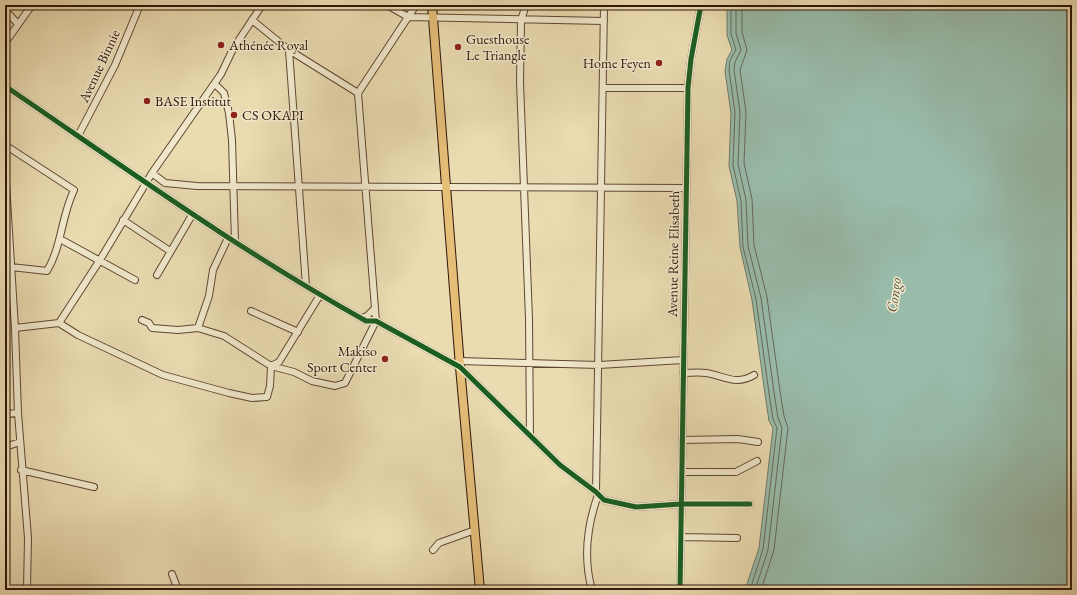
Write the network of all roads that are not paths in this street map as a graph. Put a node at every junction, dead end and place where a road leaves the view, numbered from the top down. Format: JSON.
{"nodes":[{"id":1,"x":32,"y":5,"type":"edge"},
{"id":2,"x":140,"y":5,"type":"edge"},
{"id":3,"x":262,"y":5,"type":"edge"},
{"id":4,"x":387,"y":5,"type":"edge"},
{"id":5,"x":416,"y":5,"type":"edge"},
{"id":6,"x":432,"y":5,"type":"edge"},
{"id":7,"x":526,"y":5,"type":"edge"},
{"id":8,"x":604,"y":5,"type":"edge"},
{"id":9,"x":701,"y":5,"type":"edge"},
{"id":10,"x":5,"y":10,"type":"edge"},
{"id":11,"x":408,"y":17,"type":"junction"},
{"id":12,"x":432,"y":17,"type":"junction"},
{"id":13,"x":252,"y":20,"type":"junction"},
{"id":14,"x":521,"y":20,"type":"junction"},
{"id":15,"x":604,"y":21,"type":"junction"},
{"id":16,"x":18,"y":24,"type":"junction"},
{"id":17,"x":5,"y":43,"type":"edge"},
{"id":18,"x":289,"y":50,"type":"junction"},
{"id":19,"x":215,"y":84,"type":"junction"},
{"id":20,"x":5,"y":86,"type":"edge"},
{"id":21,"x":604,"y":88,"type":"junction"},
{"id":22,"x":688,"y":88,"type":"junction"},
{"id":23,"x":358,"y":93,"type":"junction"},
{"id":24,"x":78,"y":136,"type":"junction"},
{"id":25,"x":5,"y":145,"type":"edge"},
{"id":26,"x":5,"y":167,"type":"edge"},
{"id":27,"x":152,"y":173,"type":"junction"},
{"id":28,"x":147,"y":183,"type":"junction"},
{"id":29,"x":298,"y":186,"type":"junction"},
{"id":30,"x":365,"y":186,"type":"junction"},
{"id":31,"x":233,"y":187,"type":"junction"},
{"id":32,"x":446,"y":187,"type":"junction"},
{"id":33,"x":602,"y":187,"type":"junction"},
{"id":34,"x":524,"y":188,"type":"junction"},
{"id":35,"x":686,"y":188,"type":"junction"},
{"id":36,"x":192,"y":215,"type":"junction"},
{"id":37,"x":123,"y":220,"type":"junction"},
{"id":38,"x":235,"y":228,"type":"junction"},
{"id":39,"x":221,"y":234,"type":"junction"},
{"id":40,"x":228,"y":238,"type":"junction"},
{"id":41,"x":60,"y":239,"type":"junction"},
{"id":42,"x":235,"y":242,"type":"junction"},
{"id":43,"x":170,"y":251,"type":"junction"},
{"id":44,"x":100,"y":260,"type":"junction"},
{"id":45,"x":11,"y":267,"type":"junction"},
{"id":46,"x":304,"y":270,"type":"junction"},
{"id":47,"x":157,"y":275,"type":"dead end"},
{"id":48,"x":293,"y":278,"type":"junction"},
{"id":49,"x":135,"y":280,"type":"dead end"},
{"id":50,"x":306,"y":286,"type":"junction"},
{"id":51,"x":320,"y":295,"type":"junction"},
{"id":52,"x":374,"y":309,"type":"junction"},
{"id":53,"x":251,"y":311,"type":"dead end"},
{"id":54,"x":362,"y":318,"type":"junction"},
{"id":55,"x":142,"y":320,"type":"dead end"},
{"id":56,"x":376,"y":321,"type":"junction"},
{"id":57,"x":59,"y":323,"type":"junction"},
{"id":58,"x":15,"y":328,"type":"junction"},
{"id":59,"x":198,"y":328,"type":"junction"},
{"id":60,"x":298,"y":332,"type":"junction"},
{"id":61,"x":683,"y":360,"type":"junction"},
{"id":62,"x":530,"y":363,"type":"junction"},
{"id":63,"x":460,"y":364,"type":"junction"},
{"id":64,"x":599,"y":365,"type":"junction"},
{"id":65,"x":272,"y":366,"type":"junction"},
{"id":66,"x":683,"y":373,"type":"junction"},
{"id":67,"x":754,"y":375,"type":"dead end"},
{"id":68,"x":18,"y":413,"type":"junction"},
{"id":69,"x":5,"y":414,"type":"edge"},
{"id":70,"x":530,"y":435,"type":"junction"},
{"id":71,"x":682,"y":440,"type":"junction"},
{"id":72,"x":20,"y":442,"type":"junction"},
{"id":73,"x":758,"y":442,"type":"dead end"},
{"id":74,"x":5,"y":447,"type":"edge"},
{"id":75,"x":757,"y":461,"type":"dead end"},
{"id":76,"x":21,"y":470,"type":"junction"},
{"id":77,"x":682,"y":472,"type":"junction"},
{"id":78,"x":94,"y":487,"type":"dead end"},
{"id":79,"x":597,"y":493,"type":"junction"},
{"id":80,"x":681,"y":504,"type":"junction"},
{"id":81,"x":750,"y":504,"type":"dead end"},
{"id":82,"x":475,"y":530,"type":"junction"},
{"id":83,"x":681,"y":537,"type":"junction"},
{"id":84,"x":737,"y":538,"type":"dead end"},
{"id":85,"x":433,"y":550,"type":"dead end"},
{"id":86,"x":172,"y":574,"type":"dead end"},
{"id":87,"x":27,"y":590,"type":"edge"},
{"id":88,"x":178,"y":590,"type":"edge"},
{"id":89,"x":480,"y":590,"type":"edge"},
{"id":90,"x":592,"y":590,"type":"edge"},
{"id":91,"x":680,"y":590,"type":"edge"}],
"edges":[{"from":1,"to":16,"type":"street"},
{"from":2,"to":24,"type":"street","name":"Avenue Binnie"},
{"from":3,"to":13,"type":"street"},
{"from":4,"to":11,"type":"street"},
{"from":5,"to":11,"type":"street"},
{"from":6,"to":12,"type":"main road"},
{"from":7,"to":14,"type":"street"},
{"from":8,"to":15,"type":"street"},
{"from":9,"to":22,"type":"street","name":"Avenue Reine Elisabeth"},
{"from":10,"to":16,"type":"street"},
{"from":11,"to":12,"type":"street"},
{"from":11,"to":23,"type":"street"},
{"from":12,"to":14,"type":"street"},
{"from":12,"to":32,"type":"main road"},
{"from":13,"to":18,"type":"street"},
{"from":13,"to":19,"type":"street"},
{"from":14,"to":15,"type":"street"},
{"from":14,"to":34,"type":"street"},
{"from":15,"to":21,"type":"street"},
{"from":16,"to":17,"type":"street"},
{"from":18,"to":23,"type":"street"},
{"from":18,"to":29,"type":"street"},
{"from":19,"to":27,"type":"street"},
{"from":19,"to":31,"type":"street"},
{"from":20,"to":24,"type":"street"},
{"from":21,"to":22,"type":"street"},
{"from":21,"to":33,"type":"street"},
{"from":22,"to":35,"type":"street","name":"Avenue Reine Elisabeth"},
{"from":23,"to":30,"type":"street"},
{"from":24,"to":28,"type":"street"},
{"from":25,"to":41,"type":"street"},
{"from":26,"to":45,"type":"street"},
{"from":27,"to":28,"type":"street"},
{"from":27,"to":31,"type":"street"},
{"from":28,"to":36,"type":"street"},
{"from":28,"to":37,"type":"street"},
{"from":29,"to":30,"type":"street"},
{"from":29,"to":31,"type":"street"},
{"from":29,"to":46,"type":"street"},
{"from":30,"to":32,"type":"street"},
{"from":30,"to":52,"type":"street"},
{"from":31,"to":38,"type":"street"},
{"from":32,"to":34,"type":"street"},
{"from":32,"to":63,"type":"main road"},
{"from":33,"to":34,"type":"street"},
{"from":33,"to":35,"type":"street"},
{"from":33,"to":64,"type":"street"},
{"from":34,"to":62,"type":"street"},
{"from":35,"to":61,"type":"street","name":"Avenue Reine Elisabeth"},
{"from":36,"to":39,"type":"street"},
{"from":36,"to":43,"type":"street"},
{"from":37,"to":43,"type":"street"},
{"from":37,"to":44,"type":"street"},
{"from":38,"to":39,"type":"street"},
{"from":38,"to":42,"type":"street"},
{"from":39,"to":40,"type":"street"},
{"from":40,"to":42,"type":"street"},
{"from":40,"to":59,"type":"street"},
{"from":41,"to":44,"type":"street"},
{"from":41,"to":45,"type":"street"},
{"from":42,"to":48,"type":"street"},
{"from":43,"to":47,"type":"street"},
{"from":44,"to":49,"type":"street"},
{"from":44,"to":57,"type":"street"},
{"from":45,"to":58,"type":"street"},
{"from":46,"to":48,"type":"street"},
{"from":46,"to":50,"type":"street"},
{"from":48,"to":50,"type":"street"},
{"from":50,"to":51,"type":"street"},
{"from":51,"to":54,"type":"street"},
{"from":51,"to":60,"type":"street"},
{"from":52,"to":54,"type":"street"},
{"from":52,"to":56,"type":"street"},
{"from":53,"to":60,"type":"street"},
{"from":54,"to":56,"type":"street"},
{"from":55,"to":59,"type":"street"},
{"from":56,"to":63,"type":"street"},
{"from":56,"to":65,"type":"street"},
{"from":57,"to":58,"type":"street"},
{"from":57,"to":65,"type":"street"},
{"from":58,"to":68,"type":"street"},
{"from":59,"to":65,"type":"street"},
{"from":60,"to":65,"type":"street"},
{"from":61,"to":64,"type":"street"},
{"from":61,"to":66,"type":"street","name":"Avenue Reine Elisabeth"},
{"from":62,"to":63,"type":"street"},
{"from":62,"to":64,"type":"street"},
{"from":62,"to":70,"type":"street"},
{"from":63,"to":70,"type":"street"},
{"from":63,"to":82,"type":"main road"},
{"from":64,"to":79,"type":"street"},
{"from":66,"to":67,"type":"street"},
{"from":66,"to":71,"type":"street","name":"Avenue Reine Elisabeth"},
{"from":68,"to":69,"type":"street"},
{"from":68,"to":72,"type":"street"},
{"from":70,"to":79,"type":"street"},
{"from":71,"to":73,"type":"street"},
{"from":71,"to":77,"type":"street","name":"Avenue Reine Elisabeth"},
{"from":72,"to":74,"type":"street"},
{"from":72,"to":76,"type":"street"},
{"from":75,"to":77,"type":"street"},
{"from":76,"to":78,"type":"street"},
{"from":76,"to":87,"type":"street"},
{"from":77,"to":80,"type":"street","name":"Avenue Reine Elisabeth"},
{"from":79,"to":80,"type":"street"},
{"from":79,"to":90,"type":"street"},
{"from":80,"to":81,"type":"street"},
{"from":80,"to":83,"type":"street","name":"Avenue Reine Elisabeth"},
{"from":82,"to":85,"type":"street"},
{"from":82,"to":89,"type":"main road"},
{"from":83,"to":84,"type":"street"},
{"from":83,"to":91,"type":"street","name":"Avenue Reine Elisabeth"},
{"from":86,"to":88,"type":"street"}]}
